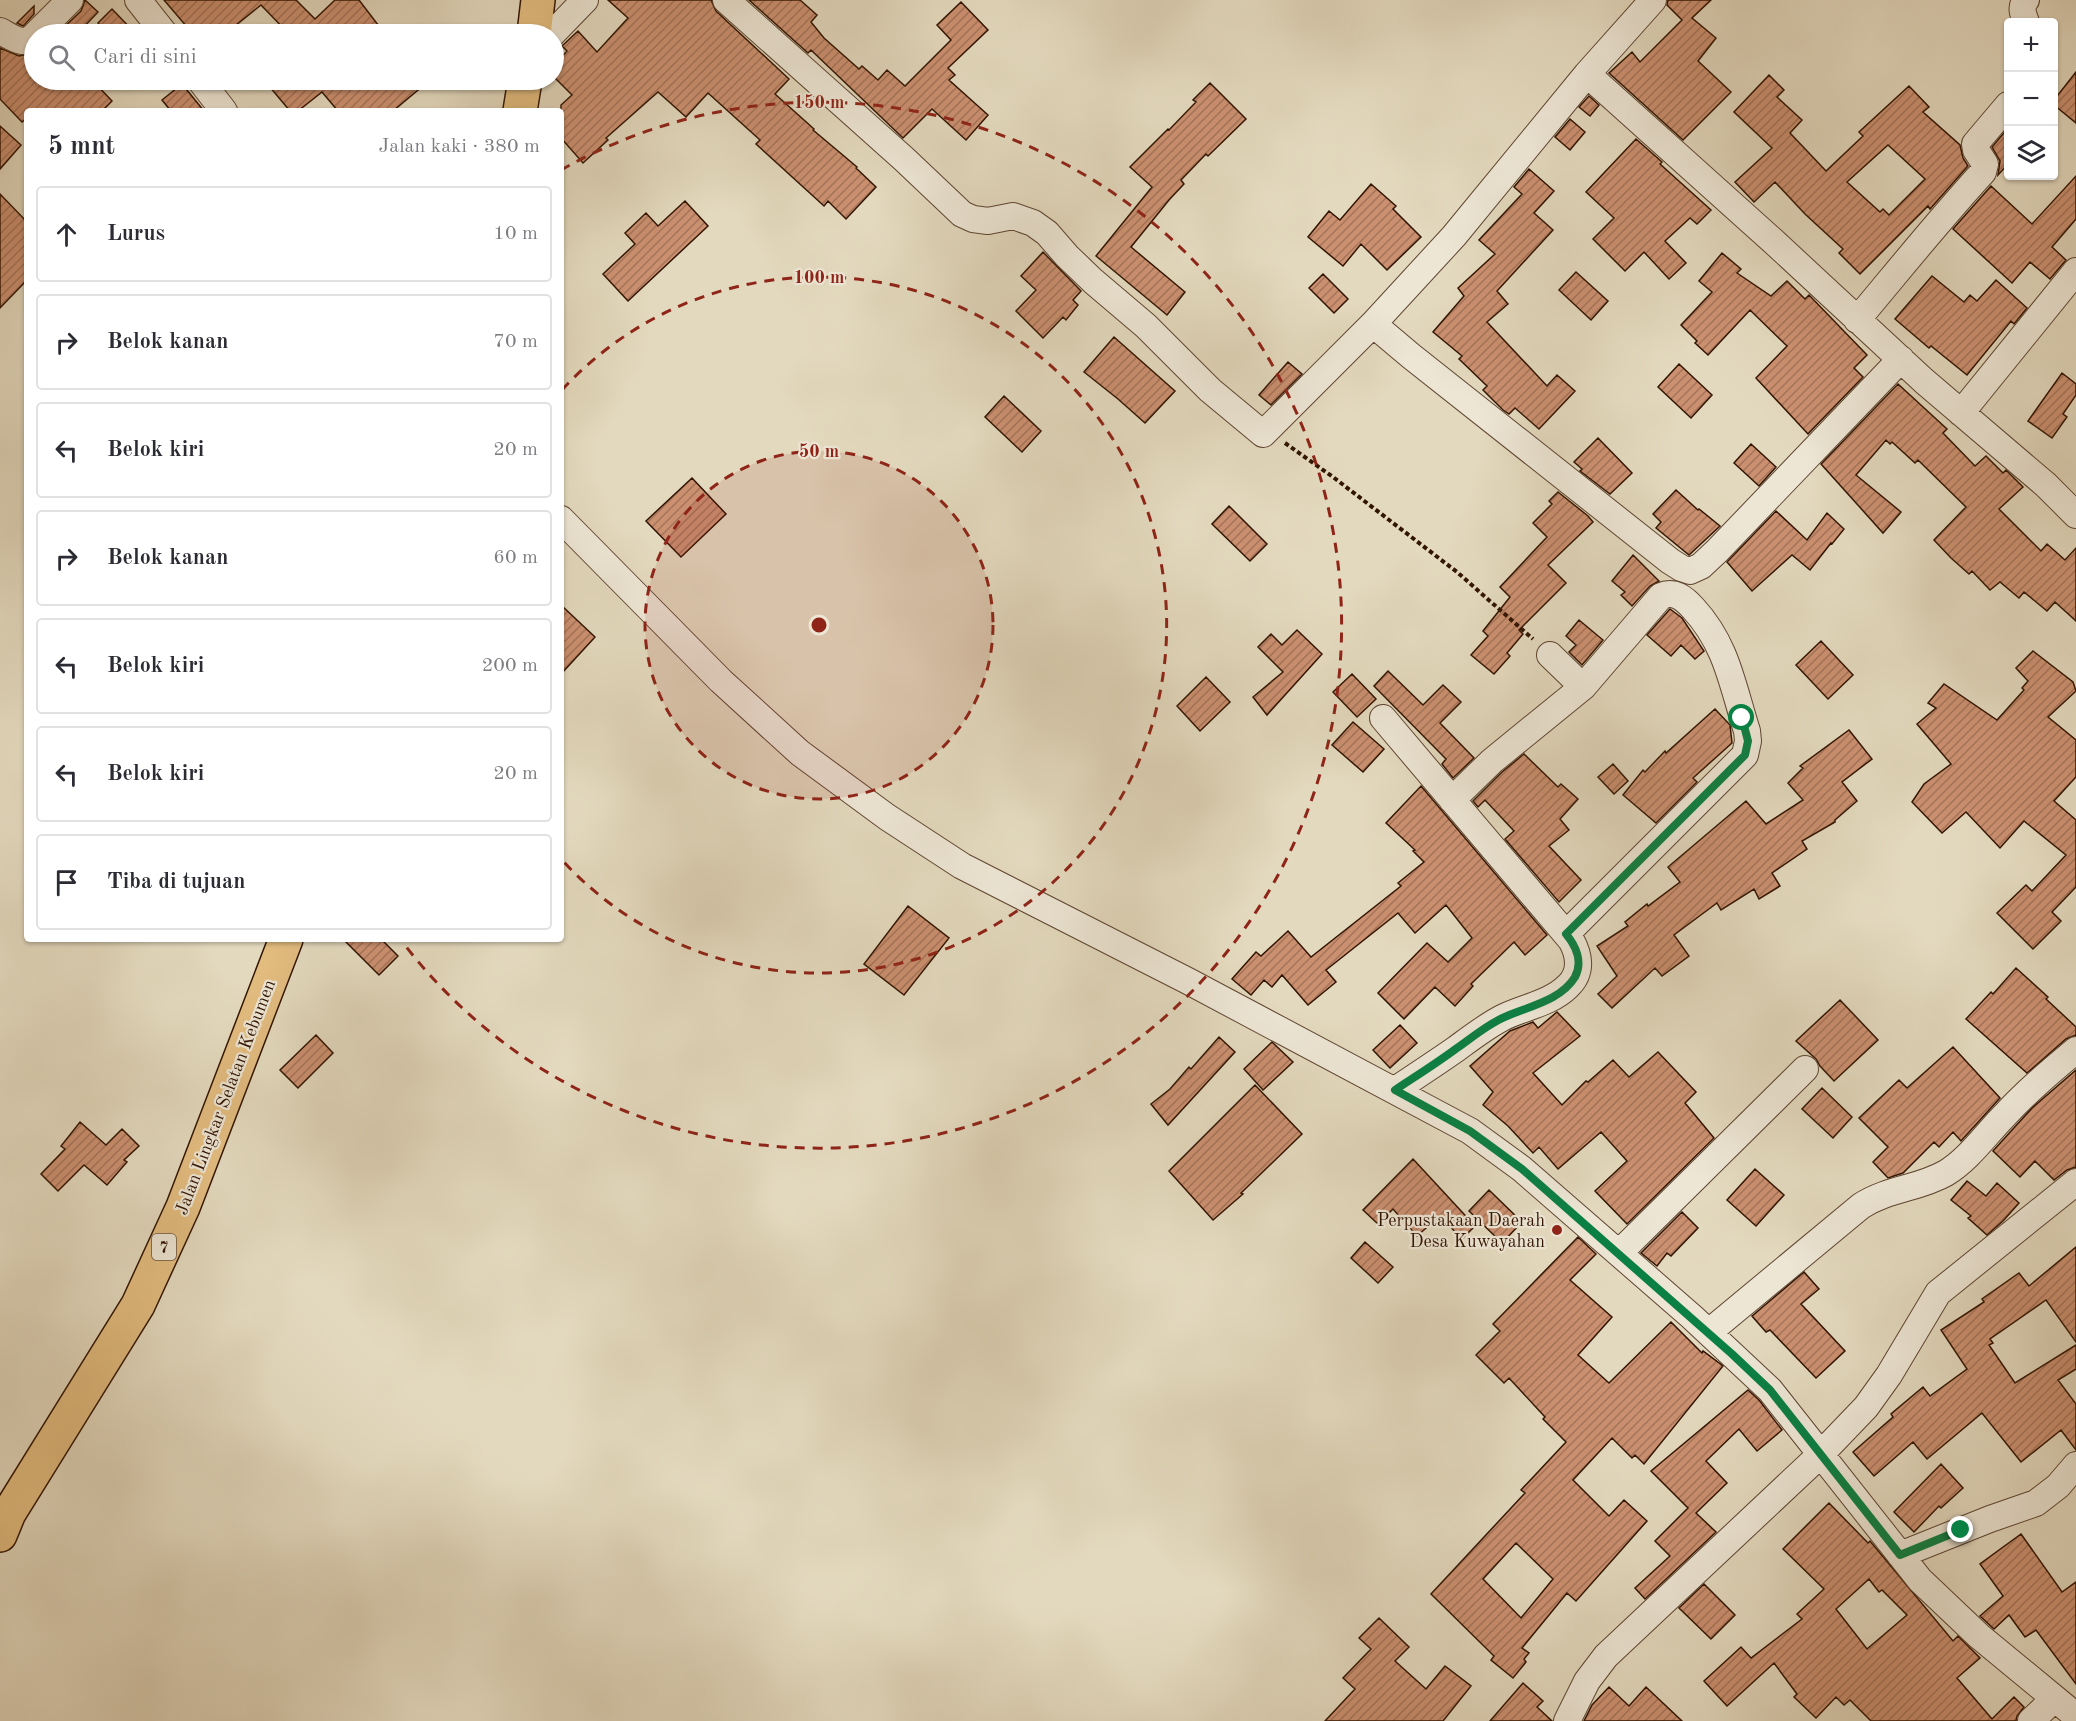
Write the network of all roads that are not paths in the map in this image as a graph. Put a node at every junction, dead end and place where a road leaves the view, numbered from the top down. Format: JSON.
{"nodes":[{"id":1,"x":70,"y":0,"type":"edge"},
{"id":2,"x":138,"y":0,"type":"edge"},
{"id":3,"x":538,"y":0,"type":"edge"},
{"id":4,"x":585,"y":0,"type":"edge"},
{"id":5,"x":726,"y":0,"type":"edge"},
{"id":6,"x":1653,"y":0,"type":"edge"},
{"id":7,"x":46,"y":24,"type":"edge"},
{"id":8,"x":157,"y":24,"type":"edge"},
{"id":9,"x":535,"y":24,"type":"edge"},
{"id":10,"x":562,"y":24,"type":"edge"},
{"id":11,"x":0,"y":31,"type":"edge"},
{"id":12,"x":24,"y":42,"type":"edge"},
{"id":13,"x":1587,"y":74,"type":"junction"},
{"id":14,"x":208,"y":90,"type":"edge"},
{"id":15,"x":523,"y":90,"type":"edge"},
{"id":16,"x":222,"y":108,"type":"edge"},
{"id":17,"x":520,"y":108,"type":"edge"},
{"id":18,"x":2004,"y":110,"type":"edge"},
{"id":19,"x":2076,"y":271,"type":"edge"},
{"id":20,"x":1857,"y":320,"type":"junction"},
{"id":21,"x":1373,"y":324,"type":"junction"},
{"id":22,"x":1900,"y":359,"type":"junction"},
{"id":23,"x":1961,"y":413,"type":"junction"},
{"id":24,"x":2076,"y":515,"type":"edge"},
{"id":25,"x":564,"y":522,"type":"edge"},
{"id":26,"x":1670,"y":561,"type":"junction"},
{"id":27,"x":1668,"y":593,"type":"junction"},
{"id":28,"x":1550,"y":655,"type":"road end"},
{"id":29,"x":1584,"y":687,"type":"junction"},
{"id":30,"x":1383,"y":718,"type":"dead end"},
{"id":31,"x":1452,"y":800,"type":"junction"},
{"id":32,"x":1566,"y":934,"type":"junction"},
{"id":33,"x":285,"y":942,"type":"edge"},
{"id":34,"x":2076,"y":1050,"type":"edge"},
{"id":35,"x":1805,"y":1069,"type":"dead end"},
{"id":36,"x":1395,"y":1090,"type":"junction"},
{"id":37,"x":2076,"y":1182,"type":"edge"},
{"id":38,"x":1618,"y":1253,"type":"junction"},
{"id":39,"x":1708,"y":1332,"type":"junction"},
{"id":40,"x":1820,"y":1455,"type":"junction"},
{"id":41,"x":2076,"y":1465,"type":"edge"},
{"id":42,"x":0,"y":1535,"type":"edge"},
{"id":43,"x":1900,"y":1555,"type":"junction"},
{"id":44,"x":2054,"y":1699,"type":"junction"},
{"id":45,"x":2076,"y":1716,"type":"edge"},
{"id":46,"x":1567,"y":1721,"type":"edge"},
{"id":47,"x":2031,"y":1721,"type":"edge"}],
"edges":[{"from":1,"to":7,"type":"street"},
{"from":2,"to":8,"type":"street"},
{"from":3,"to":9,"type":"highway"},
{"from":4,"to":10,"type":"street"},
{"from":5,"to":21,"type":"street"},
{"from":6,"to":13,"type":"street"},
{"from":11,"to":12,"type":"street"},
{"from":13,"to":20,"type":"street"},
{"from":13,"to":21,"type":"street"},
{"from":14,"to":16,"type":"street"},
{"from":15,"to":17,"type":"highway"},
{"from":18,"to":20,"type":"street"},
{"from":19,"to":23,"type":"street"},
{"from":20,"to":22,"type":"street"},
{"from":21,"to":26,"type":"street"},
{"from":22,"to":23,"type":"street"},
{"from":22,"to":26,"type":"street"},
{"from":23,"to":24,"type":"street"},
{"from":25,"to":36,"type":"street"},
{"from":26,"to":27,"type":"street"},
{"from":27,"to":29,"type":"street"},
{"from":27,"to":32,"type":"street"},
{"from":28,"to":29,"type":"street"},
{"from":29,"to":31,"type":"street"},
{"from":30,"to":31,"type":"street"},
{"from":31,"to":32,"type":"street"},
{"from":32,"to":36,"type":"street"},
{"from":33,"to":42,"type":"highway","name":"Jalan Lingkar Selatan Kebumen","number":"7"},
{"from":34,"to":39,"type":"street"},
{"from":35,"to":38,"type":"street"},
{"from":36,"to":38,"type":"street"},
{"from":37,"to":40,"type":"street"},
{"from":38,"to":39,"type":"street"},
{"from":39,"to":40,"type":"street"},
{"from":40,"to":43,"type":"street"},
{"from":40,"to":46,"type":"street"},
{"from":41,"to":43,"type":"street"},
{"from":43,"to":44,"type":"street"},
{"from":44,"to":45,"type":"street"},
{"from":44,"to":47,"type":"street"}]}
